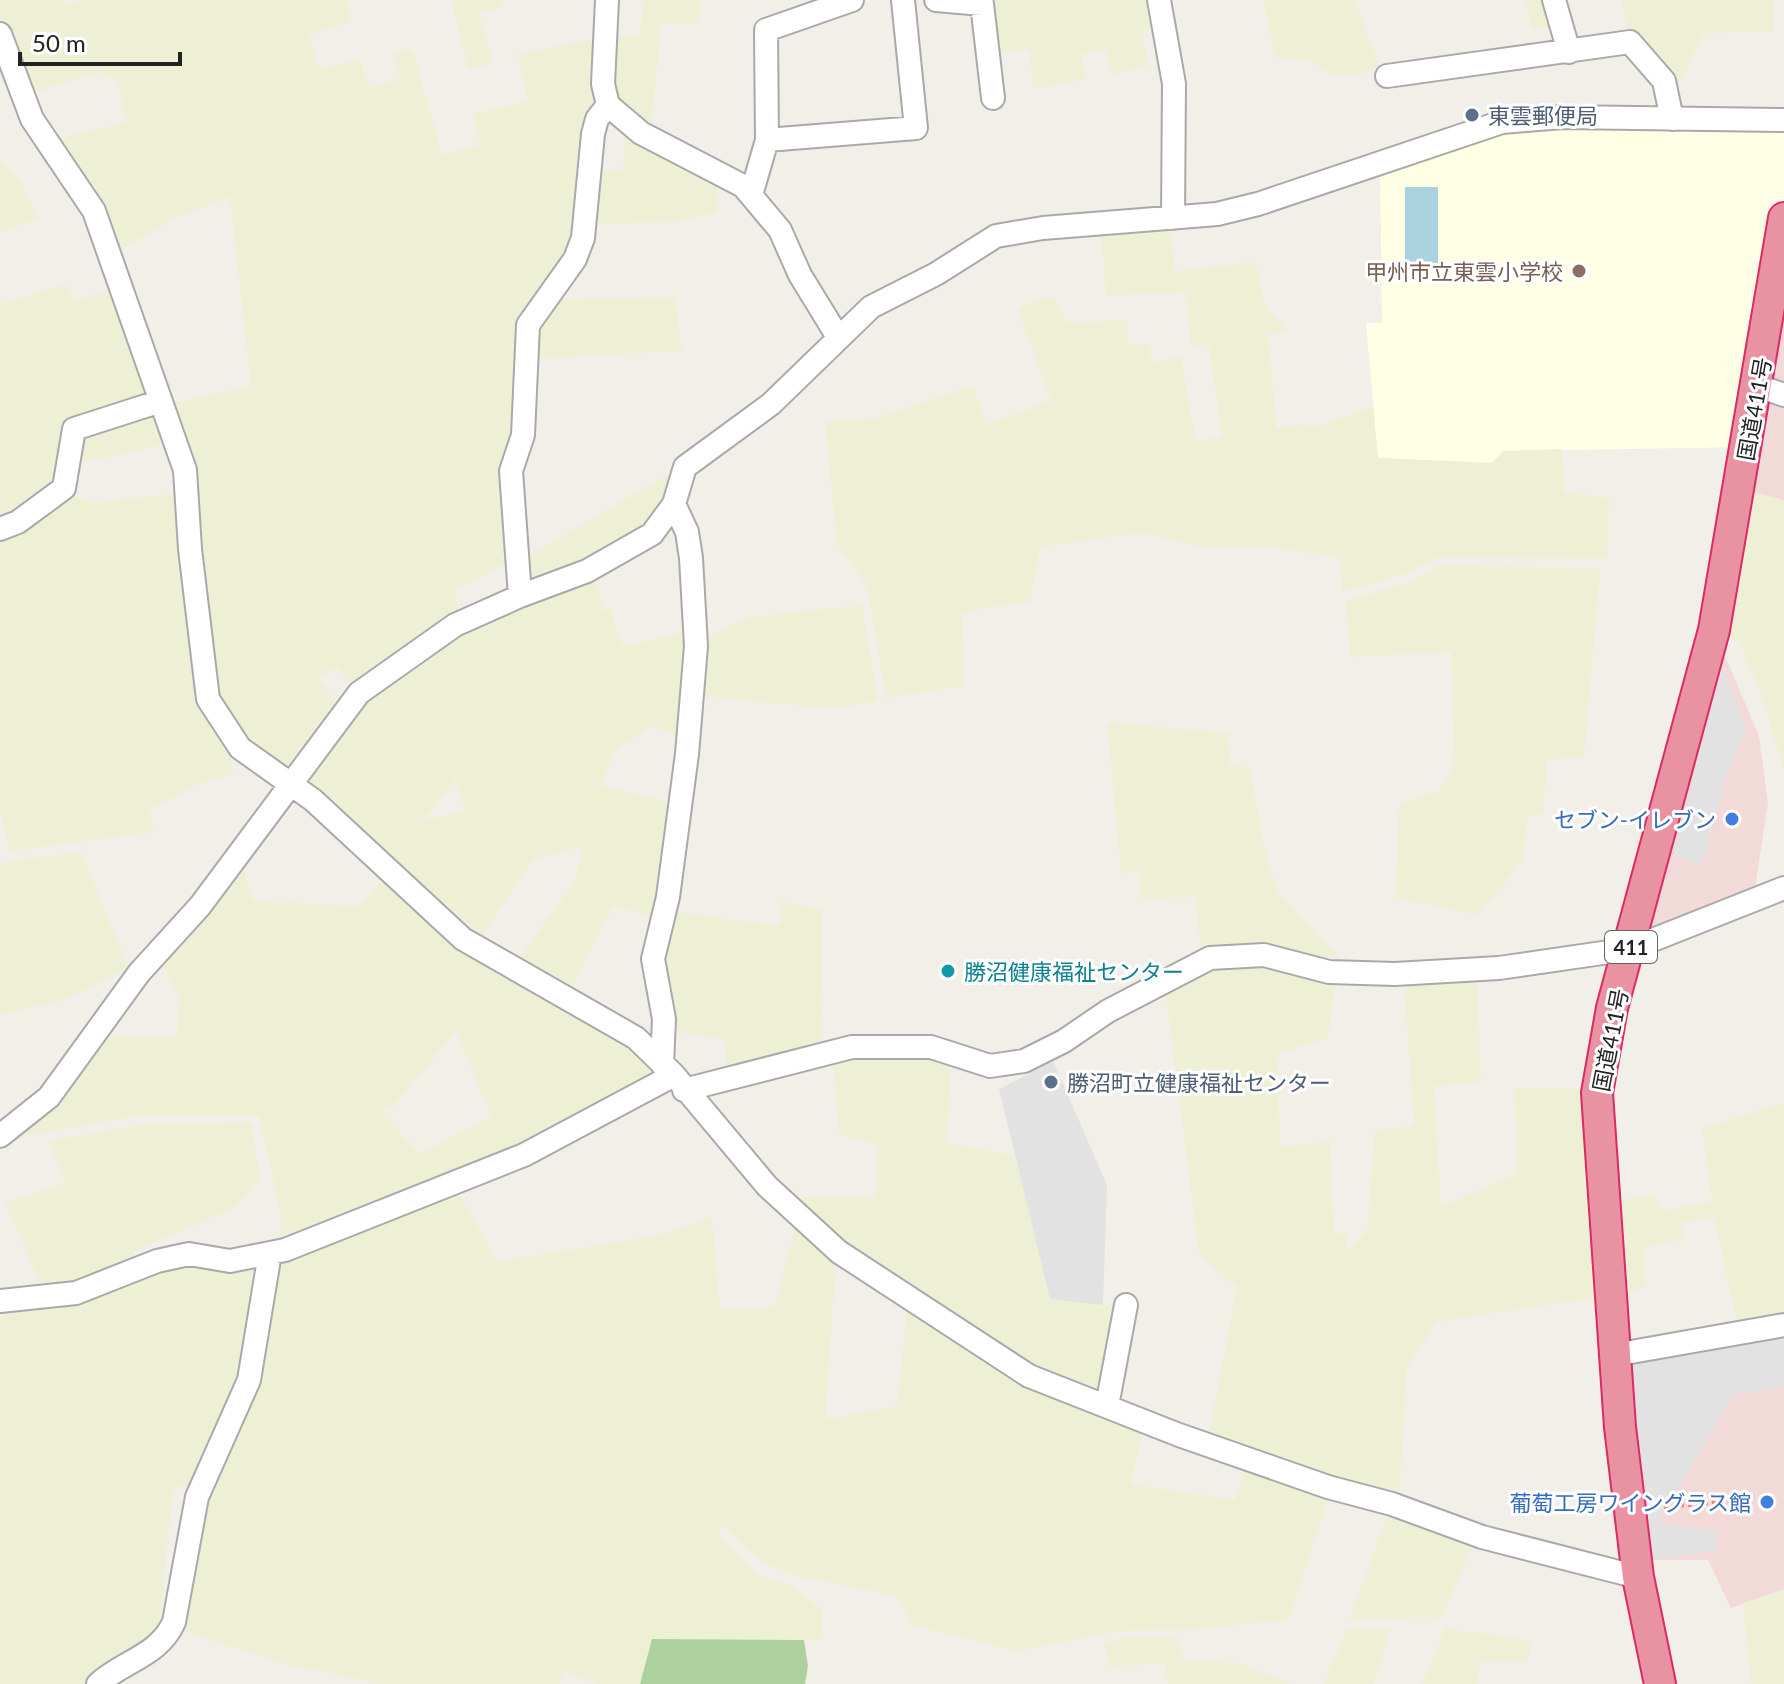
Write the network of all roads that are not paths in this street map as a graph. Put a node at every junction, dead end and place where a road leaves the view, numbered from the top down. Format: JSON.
{"nodes":[{"id":1,"x":607,"y":0,"type":"edge"},
{"id":2,"x":852,"y":0,"type":"edge"},
{"id":3,"x":903,"y":0,"type":"edge"},
{"id":4,"x":936,"y":0,"type":"edge"},
{"id":5,"x":1159,"y":0,"type":"edge"},
{"id":6,"x":1554,"y":0,"type":"edge"},
{"id":7,"x":0,"y":34,"type":"edge"},
{"id":8,"x":1569,"y":52,"type":"junction"},
{"id":9,"x":1387,"y":76,"type":"dead end"},
{"id":10,"x":993,"y":98,"type":"dead end"},
{"id":11,"x":608,"y":105,"type":"junction"},
{"id":12,"x":1672,"y":119,"type":"junction"},
{"id":13,"x":1784,"y":120,"type":"edge"},
{"id":14,"x":767,"y":140,"type":"junction"},
{"id":15,"x":751,"y":195,"type":"junction"},
{"id":16,"x":1173,"y":218,"type":"junction"},
{"id":17,"x":1784,"y":218,"type":"edge"},
{"id":18,"x":838,"y":337,"type":"junction"},
{"id":19,"x":1771,"y":390,"type":"edge"},
{"id":20,"x":161,"y":401,"type":"junction"},
{"id":21,"x":674,"y":504,"type":"junction"},
{"id":22,"x":0,"y":529,"type":"edge"},
{"id":23,"x":520,"y":596,"type":"junction"},
{"id":24,"x":288,"y":783,"type":"junction"},
{"id":25,"x":1784,"y":888,"type":"edge"},
{"id":26,"x":1630,"y":949,"type":"junction"},
{"id":27,"x":673,"y":1076,"type":"junction"},
{"id":28,"x":0,"y":1136,"type":"edge"},
{"id":29,"x":270,"y":1253,"type":"junction"},
{"id":30,"x":0,"y":1301,"type":"edge"},
{"id":31,"x":1126,"y":1305,"type":"dead end"},
{"id":32,"x":1784,"y":1325,"type":"edge"},
{"id":33,"x":1614,"y":1355,"type":"junction"},
{"id":34,"x":1107,"y":1406,"type":"junction"},
{"id":35,"x":1638,"y":1577,"type":"junction"},
{"id":36,"x":98,"y":1684,"type":"edge"},
{"id":37,"x":1660,"y":1684,"type":"edge"}],
"edges":[{"from":1,"to":11,"type":"street"},
{"from":2,"to":14,"type":"street"},
{"from":3,"to":14,"type":"street"},
{"from":4,"to":10,"type":"street"},
{"from":5,"to":16,"type":"street"},
{"from":6,"to":8,"type":"street"},
{"from":7,"to":20,"type":"street"},
{"from":8,"to":9,"type":"street"},
{"from":8,"to":12,"type":"street"},
{"from":11,"to":15,"type":"street"},
{"from":11,"to":23,"type":"street"},
{"from":12,"to":13,"type":"street"},
{"from":12,"to":16,"type":"street"},
{"from":14,"to":15,"type":"street"},
{"from":15,"to":18,"type":"street"},
{"from":16,"to":18,"type":"street"},
{"from":17,"to":19,"type":"highway","name":"国道411号","number":"411"},
{"from":18,"to":21,"type":"street"},
{"from":19,"to":26,"type":"highway","name":"国道411号","number":"411"},
{"from":20,"to":22,"type":"street"},
{"from":20,"to":24,"type":"street"},
{"from":21,"to":23,"type":"street"},
{"from":21,"to":27,"type":"street"},
{"from":23,"to":24,"type":"street"},
{"from":24,"to":27,"type":"street"},
{"from":24,"to":28,"type":"street"},
{"from":25,"to":26,"type":"street"},
{"from":26,"to":27,"type":"street"},
{"from":26,"to":33,"type":"highway","name":"国道411号","number":"411"},
{"from":27,"to":29,"type":"street"},
{"from":27,"to":34,"type":"street"},
{"from":29,"to":30,"type":"street"},
{"from":29,"to":36,"type":"street"},
{"from":31,"to":34,"type":"street"},
{"from":32,"to":33,"type":"street"},
{"from":33,"to":35,"type":"highway","name":"国道411号","number":"411"},
{"from":34,"to":35,"type":"street"},
{"from":35,"to":37,"type":"highway","name":"国道411号","number":"411"}]}
